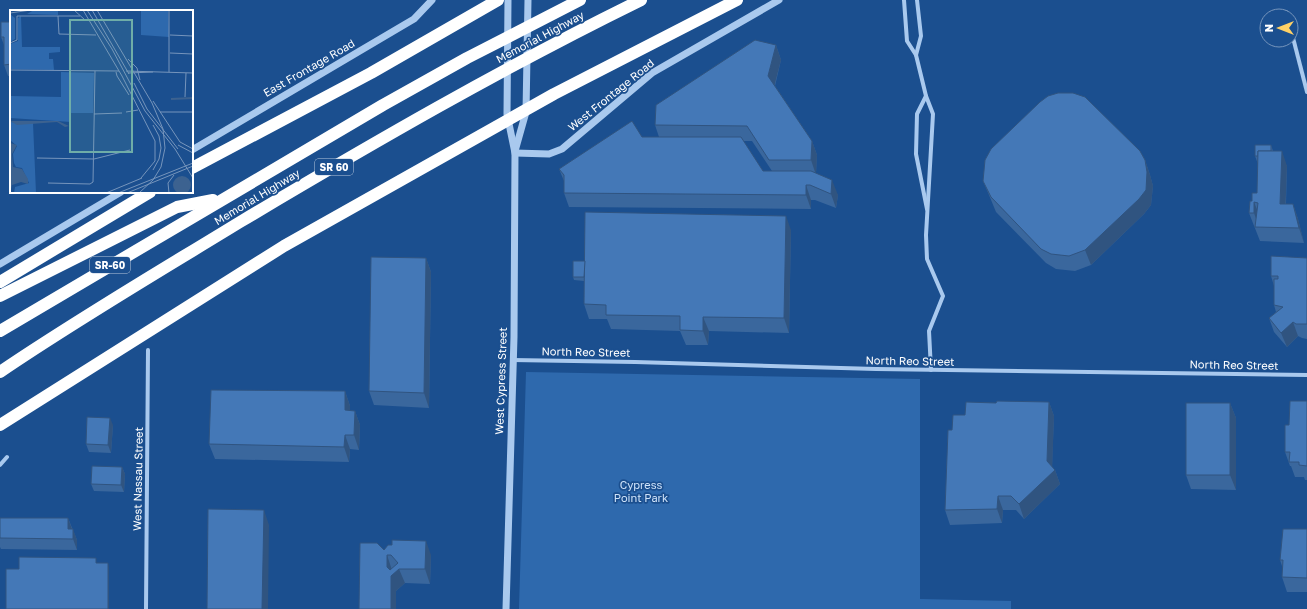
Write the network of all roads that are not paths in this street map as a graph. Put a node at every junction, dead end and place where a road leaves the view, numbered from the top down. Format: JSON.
{"nodes":[{"id":1,"x":432,"y":0,"type":"edge"},
{"id":2,"x":498,"y":0,"type":"edge"},
{"id":3,"x":508,"y":0,"type":"edge"},
{"id":4,"x":528,"y":0,"type":"edge"},
{"id":5,"x":580,"y":0,"type":"edge"},
{"id":6,"x":641,"y":0,"type":"edge"},
{"id":7,"x":737,"y":0,"type":"edge"},
{"id":8,"x":779,"y":0,"type":"edge"},
{"id":9,"x":904,"y":0,"type":"edge"},
{"id":10,"x":917,"y":0,"type":"edge"},
{"id":11,"x":1296,"y":48,"type":"edge"},
{"id":12,"x":916,"y":55,"type":"junction"},
{"id":13,"x":1307,"y":92,"type":"edge"},
{"id":14,"x":926,"y":96,"type":"junction"},
{"id":15,"x":193,"y":149,"type":"edge"},
{"id":16,"x":515,"y":153,"type":"junction"},
{"id":17,"x":193,"y":167,"type":"edge"},
{"id":18,"x":119,"y":193,"type":"edge"},
{"id":19,"x":148,"y":193,"type":"edge"},
{"id":20,"x":220,"y":199,"type":"junction"},
{"id":21,"x":928,"y":214,"type":"junction"},
{"id":22,"x":0,"y":264,"type":"edge"},
{"id":23,"x":0,"y":282,"type":"edge"},
{"id":24,"x":0,"y":296,"type":"edge"},
{"id":25,"x":0,"y":331,"type":"edge"},
{"id":26,"x":148,"y":350,"type":"dead end"},
{"id":27,"x":512,"y":360,"type":"junction"},
{"id":28,"x":931,"y":370,"type":"junction"},
{"id":29,"x":0,"y":372,"type":"edge"},
{"id":30,"x":1307,"y":375,"type":"edge"},
{"id":31,"x":0,"y":425,"type":"edge"},
{"id":32,"x":7,"y":457,"type":"dead end"},
{"id":33,"x":0,"y":465,"type":"edge"},
{"id":34,"x":146,"y":609,"type":"edge"},
{"id":35,"x":506,"y":609,"type":"edge"}],
"edges":[{"from":1,"to":15,"type":"street","name":"East Frontage Road"},
{"from":2,"to":17,"type":"highway"},
{"from":3,"to":16,"type":"street","name":"West Cypress Street"},
{"from":4,"to":16,"type":"street","name":"West Cypress Street"},
{"from":5,"to":20,"type":"highway","name":"Memorial Highway","number":"SR 60"},
{"from":6,"to":29,"type":"highway","name":"Memorial Highway","number":"SR 60"},
{"from":7,"to":31,"type":"highway"},
{"from":8,"to":16,"type":"street","name":"West Frontage Road"},
{"from":9,"to":12,"type":"street"},
{"from":10,"to":12,"type":"street"},
{"from":11,"to":13,"type":"street"},
{"from":12,"to":14,"type":"street"},
{"from":14,"to":21,"type":"street"},
{"from":14,"to":21,"type":"street"},
{"from":16,"to":27,"type":"street","name":"West Cypress Street"},
{"from":18,"to":22,"type":"street"},
{"from":19,"to":23,"type":"highway"},
{"from":20,"to":24,"type":"highway","name":"Memorial Highway","number":"SR 60"},
{"from":20,"to":25,"type":"highway","name":"Memorial Highway","number":"SR-60"},
{"from":21,"to":28,"type":"street"},
{"from":26,"to":34,"type":"street","name":"West Nassau Street"},
{"from":27,"to":28,"type":"street","name":"North Reo Street"},
{"from":27,"to":35,"type":"street","name":"West Cypress Street"},
{"from":28,"to":30,"type":"street","name":"North Reo Street"},
{"from":32,"to":33,"type":"street"}]}
